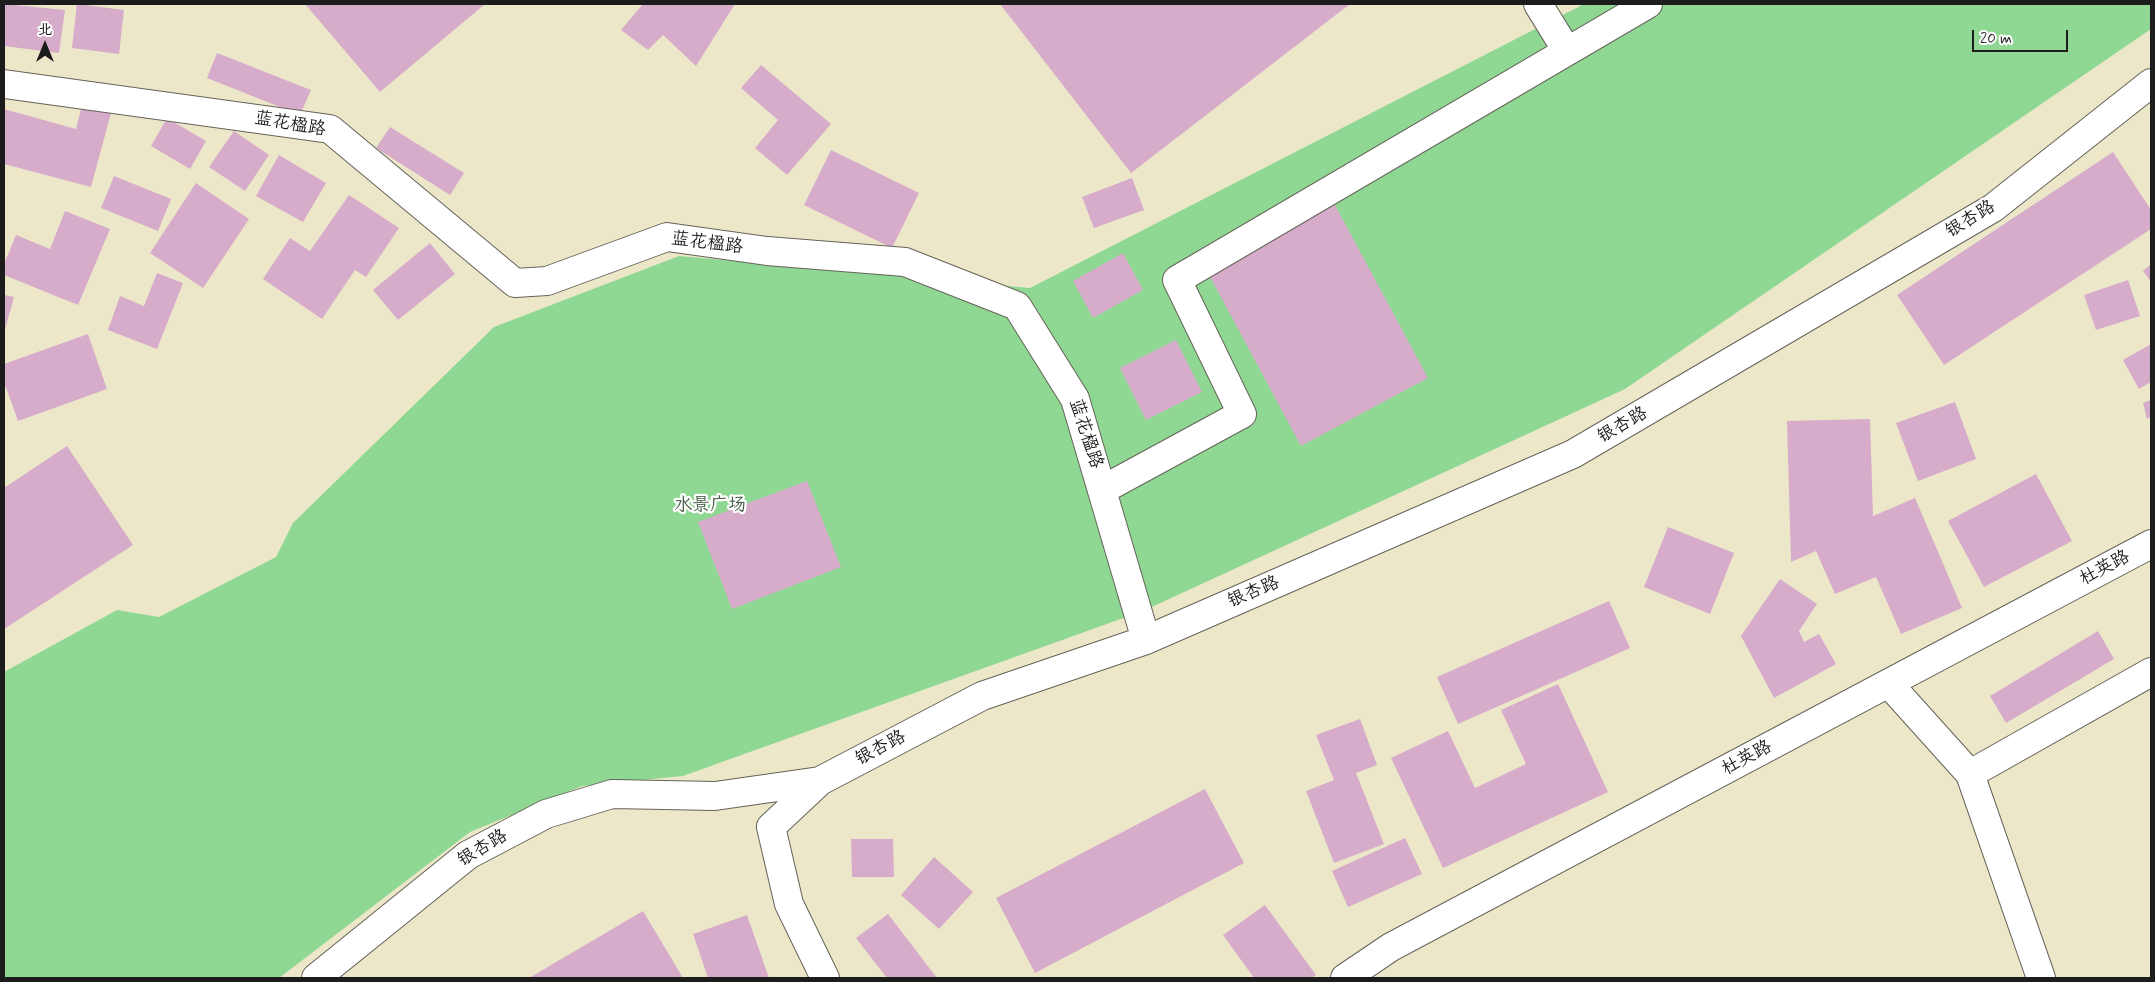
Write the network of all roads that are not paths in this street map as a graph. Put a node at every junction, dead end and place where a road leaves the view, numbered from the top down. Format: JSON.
{"nodes":[{"id":1,"x":1538,"y":4,"type":"edge"},
{"id":2,"x":1648,"y":4,"type":"edge"},
{"id":3,"x":1567,"y":51,"type":"junction"},
{"id":4,"x":2151,"y":83,"type":"edge"},
{"id":5,"x":4,"y":84,"type":"edge"},
{"id":6,"x":1102,"y":490,"type":"junction"},
{"id":7,"x":2151,"y":544,"type":"edge"},
{"id":8,"x":1146,"y":640,"type":"junction"},
{"id":9,"x":2151,"y":672,"type":"edge"},
{"id":10,"x":1888,"y":684,"type":"junction"},
{"id":11,"x":1970,"y":774,"type":"junction"},
{"id":12,"x":820,"y":781,"type":"junction"},
{"id":13,"x":316,"y":978,"type":"edge"},
{"id":14,"x":825,"y":978,"type":"edge"},
{"id":15,"x":1345,"y":978,"type":"edge"},
{"id":16,"x":2041,"y":978,"type":"edge"}],
"edges":[{"from":1,"to":3,"type":"street"},
{"from":2,"to":3,"type":"street"},
{"from":3,"to":6,"type":"street"},
{"from":4,"to":8,"type":"street","name":"银杏路"},
{"from":5,"to":6,"type":"street","name":"蓝花楹路"},
{"from":6,"to":8,"type":"street","name":"蓝花楹路"},
{"from":7,"to":10,"type":"street","name":"杜英路"},
{"from":8,"to":12,"type":"street","name":"银杏路"},
{"from":9,"to":11,"type":"street"},
{"from":10,"to":11,"type":"street"},
{"from":10,"to":15,"type":"street","name":"杜英路"},
{"from":11,"to":16,"type":"street"},
{"from":12,"to":13,"type":"street","name":"银杏路"},
{"from":12,"to":14,"type":"street"}]}
